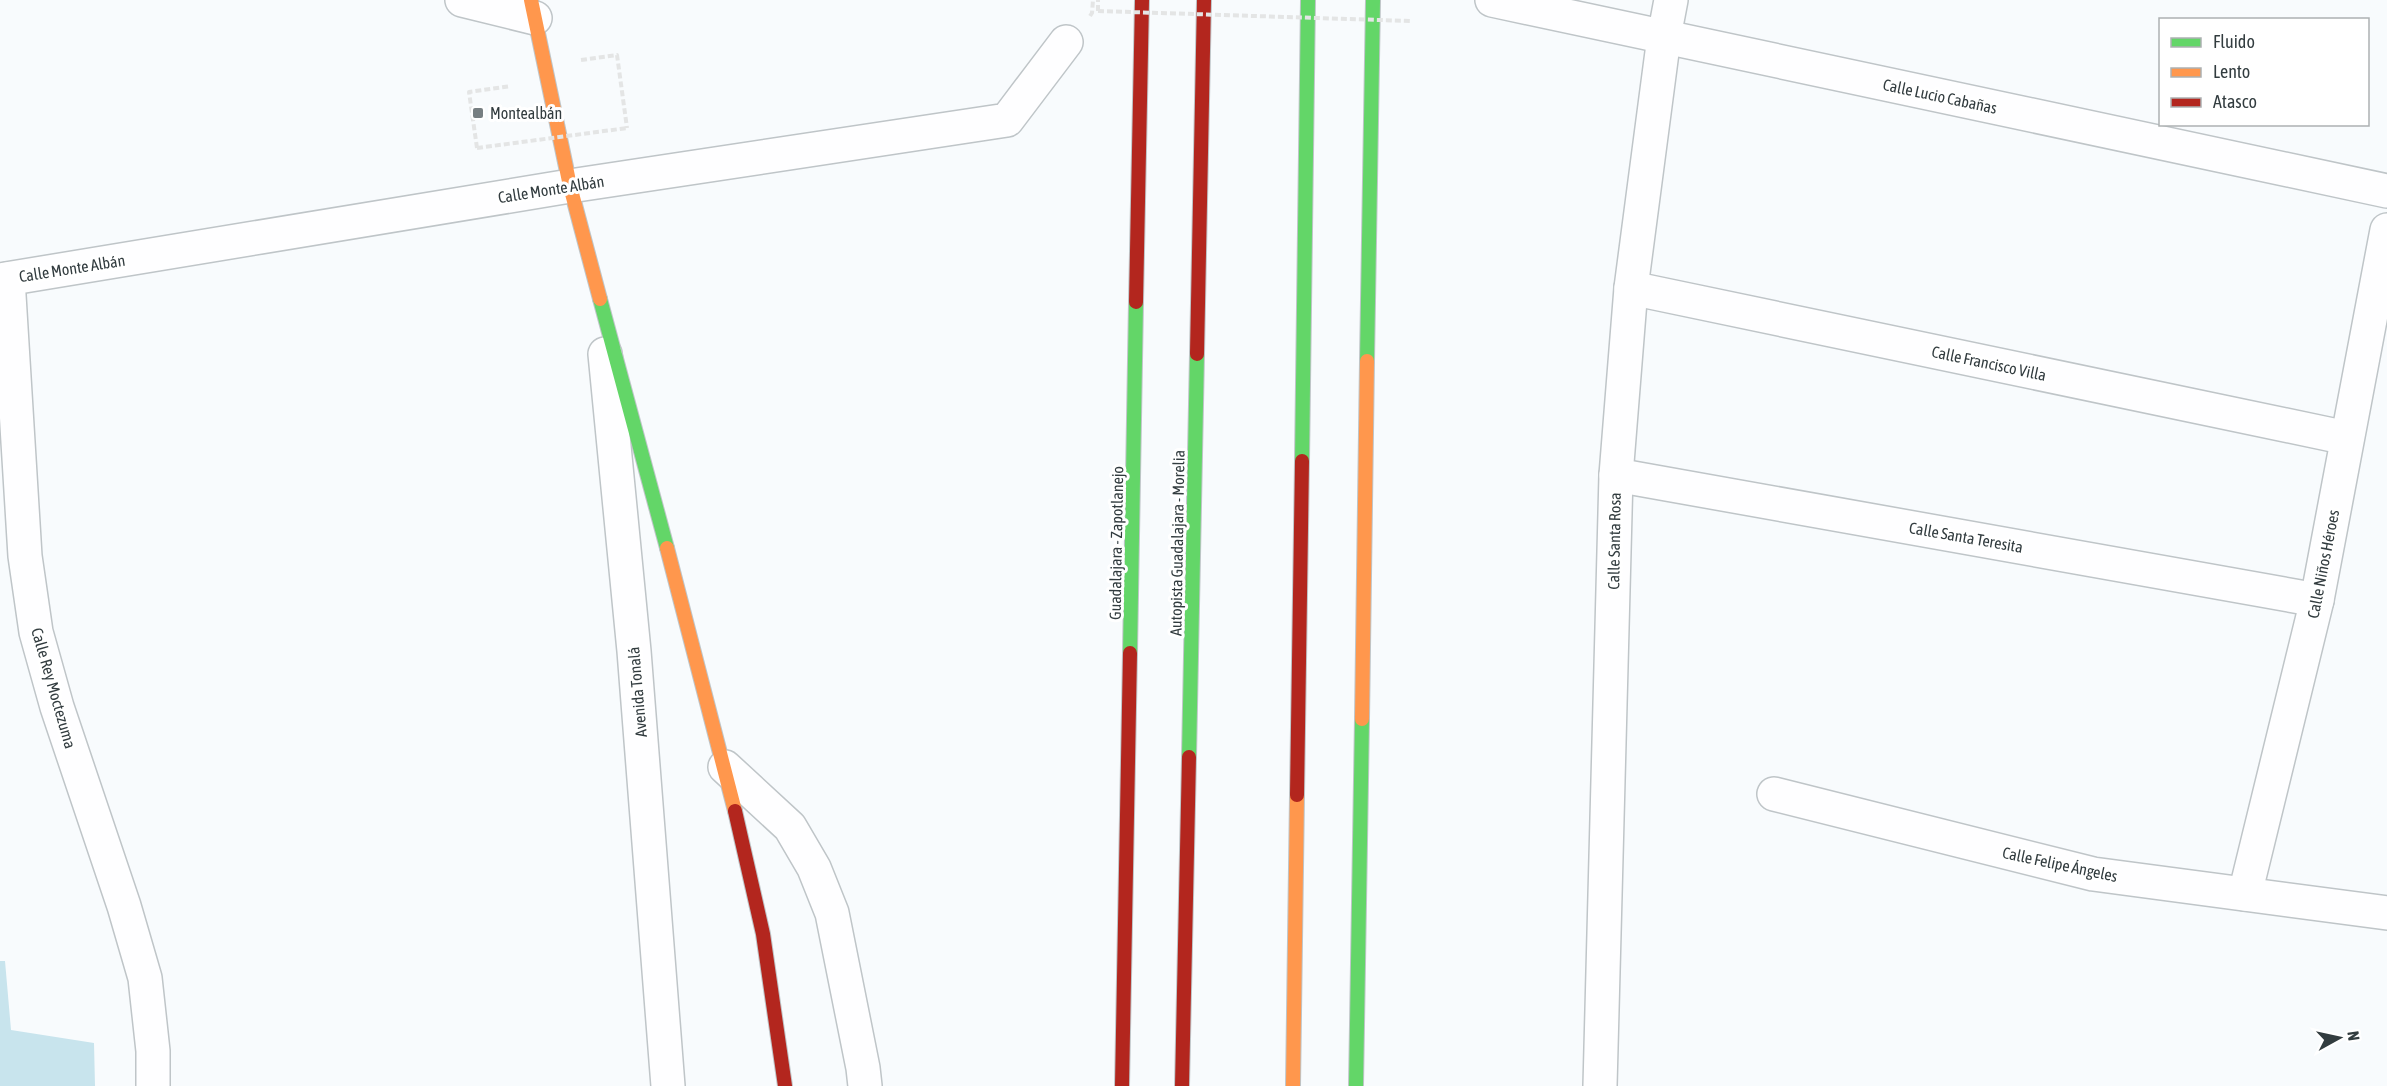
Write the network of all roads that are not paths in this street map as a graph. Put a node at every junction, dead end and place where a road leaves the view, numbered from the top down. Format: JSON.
{"nodes":[{"id":1,"x":462,"y":0,"type":"edge"},
{"id":2,"x":1142,"y":0,"type":"edge"},
{"id":3,"x":1204,"y":0,"type":"edge"},
{"id":4,"x":1308,"y":0,"type":"edge"},
{"id":5,"x":1373,"y":0,"type":"edge"},
{"id":6,"x":1492,"y":0,"type":"edge"},
{"id":7,"x":1671,"y":0,"type":"edge"},
{"id":8,"x":533,"y":9,"type":"edge"},
{"id":9,"x":1664,"y":37,"type":"junction"},
{"id":10,"x":1066,"y":42,"type":"dead end"},
{"id":11,"x":570,"y":186,"type":"junction"},
{"id":12,"x":2387,"y":191,"type":"edge"},
{"id":13,"x":2387,"y":230,"type":"edge"},
{"id":14,"x":4,"y":279,"type":"edge"},
{"id":15,"x":1631,"y":288,"type":"junction"},
{"id":16,"x":600,"y":298,"type":"junction"},
{"id":17,"x":2347,"y":438,"type":"junction"},
{"id":18,"x":1616,"y":475,"type":"junction"},
{"id":19,"x":2317,"y":600,"type":"junction"},
{"id":20,"x":725,"y":767,"type":"junction"},
{"id":21,"x":1774,"y":795,"type":"dead end"},
{"id":22,"x":2245,"y":894,"type":"junction"},
{"id":23,"x":2387,"y":913,"type":"edge"},
{"id":24,"x":153,"y":1086,"type":"edge"},
{"id":25,"x":668,"y":1086,"type":"edge"},
{"id":26,"x":785,"y":1086,"type":"edge"},
{"id":27,"x":865,"y":1086,"type":"edge"},
{"id":28,"x":1122,"y":1086,"type":"edge"},
{"id":29,"x":1182,"y":1086,"type":"edge"},
{"id":30,"x":1293,"y":1086,"type":"edge"},
{"id":31,"x":1356,"y":1086,"type":"edge"},
{"id":32,"x":1600,"y":1086,"type":"edge"}],
"edges":[{"from":1,"to":8,"type":"street"},
{"from":2,"to":28,"type":"main road","name":"Guadalajara - Zapotlanejo"},
{"from":3,"to":29,"type":"main road","name":"Autopista Guadalajara - Morelia"},
{"from":4,"to":30,"type":"main road"},
{"from":5,"to":31,"type":"main road"},
{"from":6,"to":9,"type":"street","name":"Calle Lucio Cabañas"},
{"from":7,"to":9,"type":"street","name":"Calle Santa Rosa"},
{"from":8,"to":11,"type":"main road","name":"Avenida Tonalá"},
{"from":9,"to":12,"type":"street","name":"Calle Lucio Cabañas"},
{"from":9,"to":15,"type":"street","name":"Calle Santa Rosa"},
{"from":10,"to":11,"type":"street","name":"Calle Monte Albán"},
{"from":11,"to":14,"type":"street","name":"Calle Monte Albán"},
{"from":11,"to":16,"type":"main road","name":"Avenida Tonalá"},
{"from":13,"to":17,"type":"street","name":"Calle Niños Héroes"},
{"from":14,"to":24,"type":"street","name":"Calle Rey Moctezuma"},
{"from":15,"to":17,"type":"street","name":"Calle Francisco Villa"},
{"from":15,"to":18,"type":"street","name":"Calle Santa Rosa"},
{"from":16,"to":20,"type":"main road","name":"Avenida Tonalá"},
{"from":16,"to":25,"type":"street","name":"Avenida Tonalá"},
{"from":17,"to":19,"type":"street","name":"Calle Niños Héroes"},
{"from":18,"to":19,"type":"street","name":"Calle Santa Teresita"},
{"from":18,"to":32,"type":"street","name":"Calle Santa Rosa"},
{"from":19,"to":22,"type":"street","name":"Calle Niños Héroes"},
{"from":20,"to":26,"type":"main road","name":"Avenida Tonalá"},
{"from":20,"to":27,"type":"street"},
{"from":21,"to":22,"type":"street","name":"Calle Felipe Ángeles"},
{"from":22,"to":23,"type":"street","name":"Calle Felipe Ángeles"}]}
